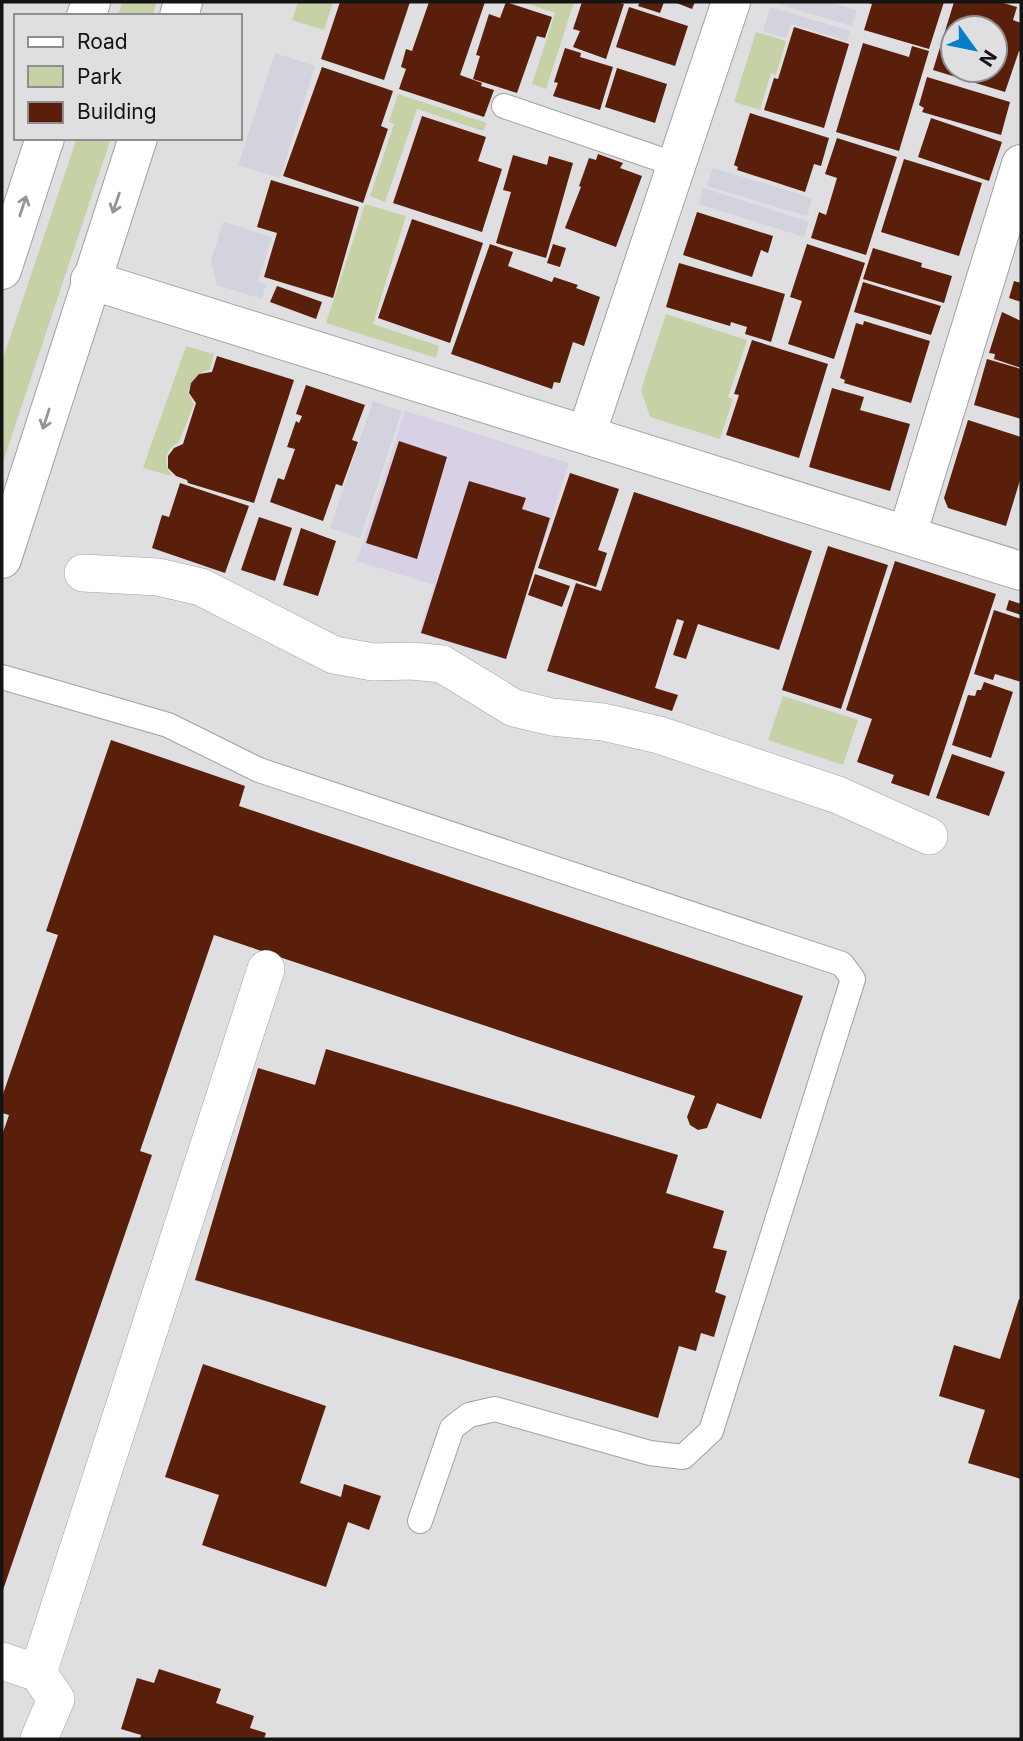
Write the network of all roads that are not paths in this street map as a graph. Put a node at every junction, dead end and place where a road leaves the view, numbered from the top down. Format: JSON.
{"nodes":[{"id":1,"x":731,"y":2,"type":"edge"},
{"id":2,"x":504,"y":106,"type":"dead end"},
{"id":3,"x":44,"y":140,"type":"edge"},
{"id":4,"x":137,"y":140,"type":"edge"},
{"id":5,"x":1021,"y":164,"type":"edge"},
{"id":6,"x":677,"y":165,"type":"junction"},
{"id":7,"x":3,"y":260,"type":"edge"},
{"id":8,"x":90,"y":280,"type":"junction"},
{"id":9,"x":586,"y":435,"type":"junction"},
{"id":10,"x":906,"y":535,"type":"junction"},
{"id":11,"x":2,"y":559,"type":"edge"},
{"id":12,"x":1021,"y":571,"type":"edge"},
{"id":13,"x":83,"y":573,"type":"dead end"},
{"id":14,"x":2,"y":677,"type":"edge"},
{"id":15,"x":929,"y":836,"type":"dead end"},
{"id":16,"x":266,"y":969,"type":"dead end"},
{"id":17,"x":420,"y":1521,"type":"dead end"},
{"id":18,"x":2,"y":1661,"type":"edge"},
{"id":19,"x":38,"y":1673,"type":"junction"},
{"id":20,"x":39,"y":1739,"type":"edge"}],
"edges":[{"from":1,"to":6,"type":"street"},
{"from":2,"to":6,"type":"lane"},
{"from":7,"to":3,"type":"street","one_way":true},
{"from":4,"to":8,"type":"street","one_way":true},
{"from":5,"to":10,"type":"street"},
{"from":6,"to":9,"type":"street"},
{"from":8,"to":9,"type":"street"},
{"from":8,"to":11,"type":"street","one_way":true},
{"from":9,"to":10,"type":"street"},
{"from":10,"to":12,"type":"street"},
{"from":13,"to":15,"type":"street"},
{"from":14,"to":17,"type":"lane"},
{"from":16,"to":19,"type":"street"},
{"from":18,"to":19,"type":"street"},
{"from":19,"to":20,"type":"street"}]}
